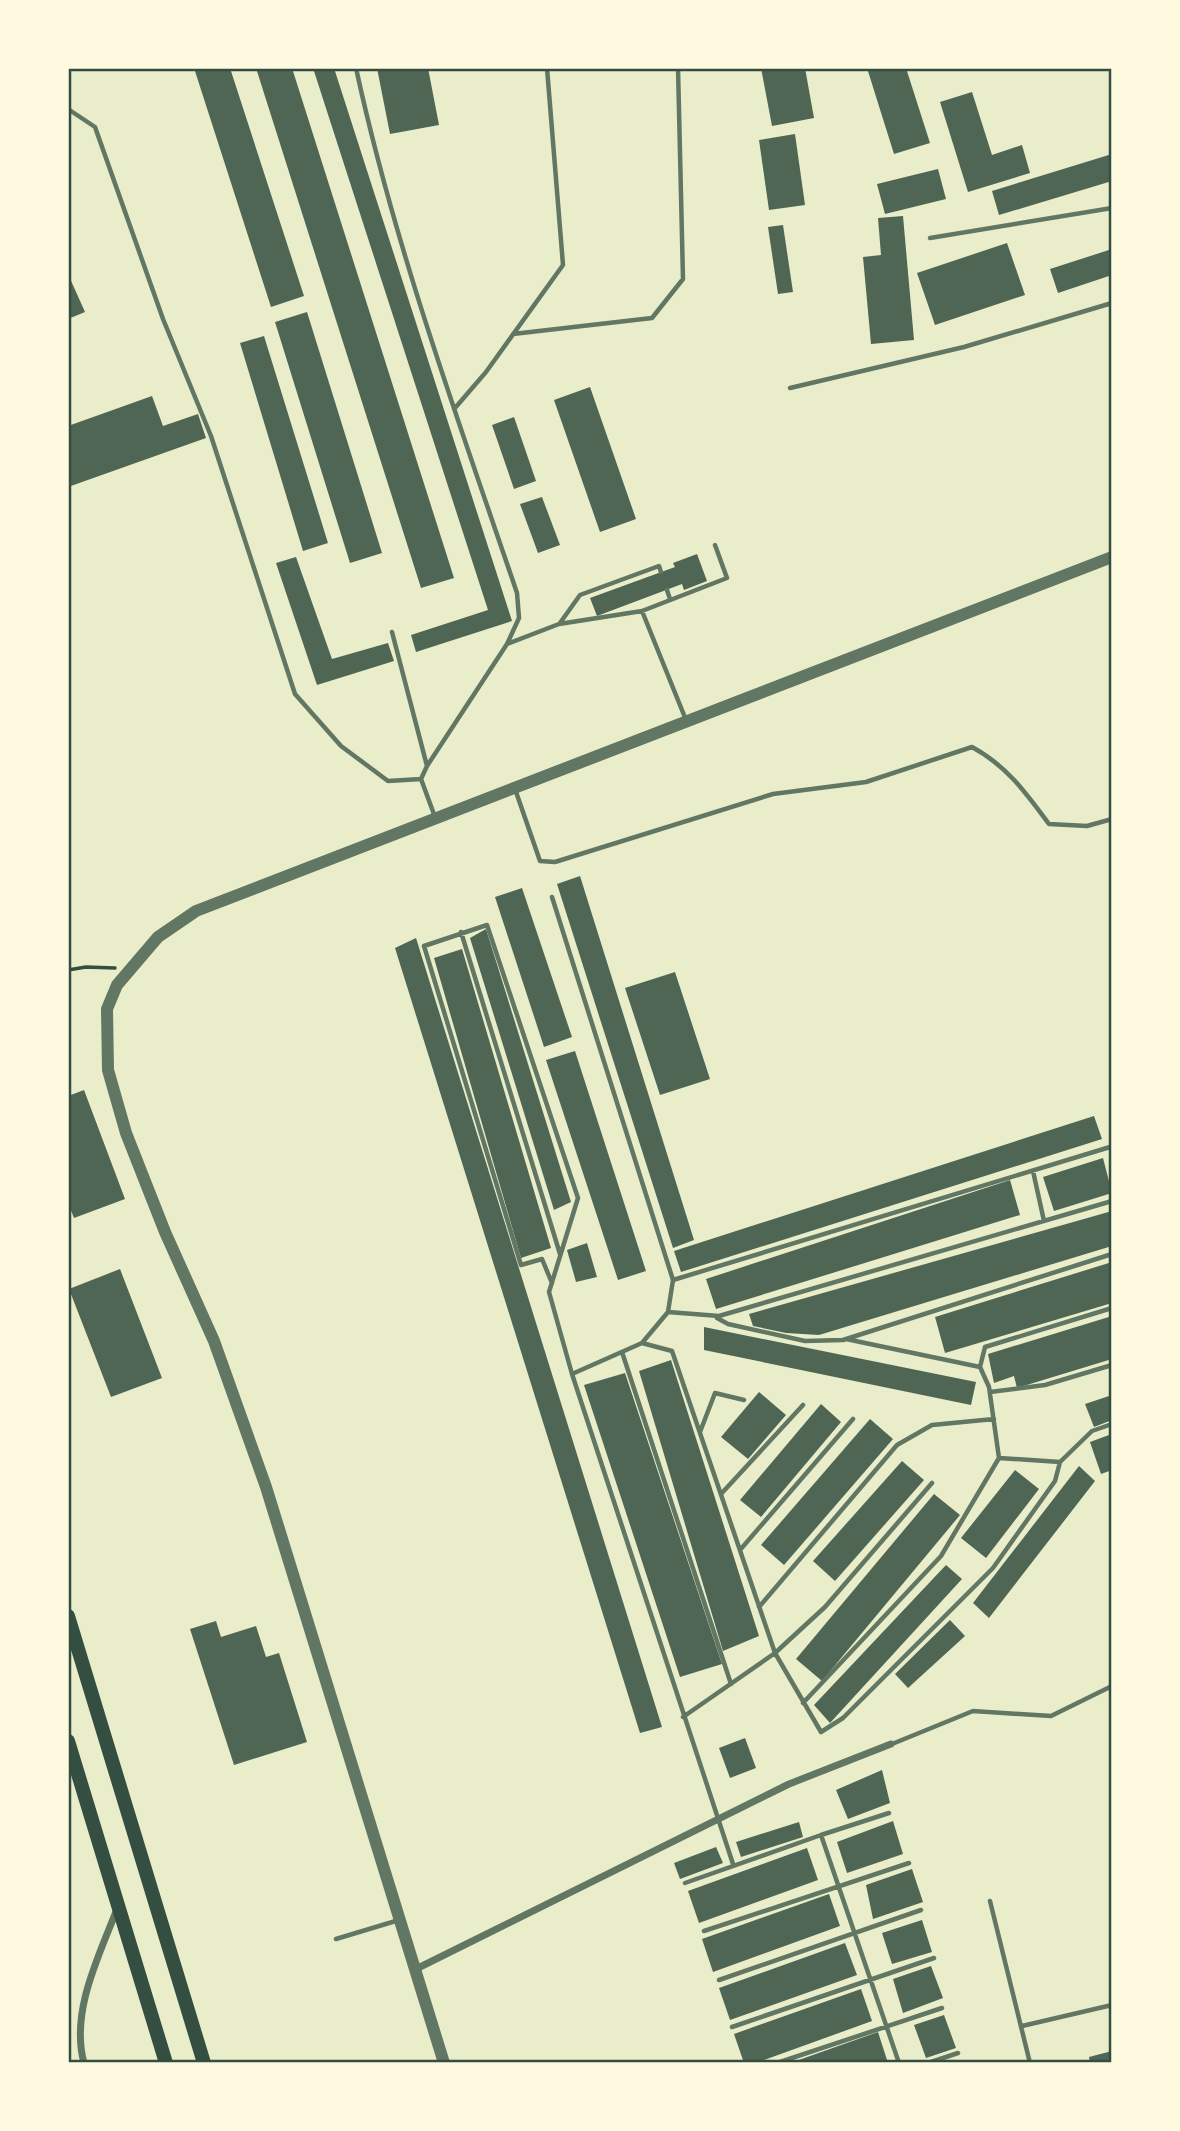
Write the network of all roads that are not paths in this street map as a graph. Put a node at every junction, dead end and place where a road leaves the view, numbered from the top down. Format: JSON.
{"nodes":[{"id":1,"x":356,"y":68,"type":"edge"},
{"id":2,"x":547,"y":68,"type":"edge"},
{"id":3,"x":678,"y":68,"type":"edge"},
{"id":4,"x":68,"y":109,"type":"edge"},
{"id":5,"x":1112,"y":208,"type":"edge"},
{"id":6,"x":930,"y":238,"type":"dead end"},
{"id":7,"x":1112,"y":303,"type":"edge"},
{"id":8,"x":513,"y":334,"type":"junction"},
{"id":9,"x":790,"y":388,"type":"dead end"},
{"id":10,"x":455,"y":409,"type":"junction"},
{"id":11,"x":715,"y":545,"type":"dead end"},
{"id":12,"x":1112,"y":557,"type":"edge"},
{"id":13,"x":661,"y":572,"type":"dead end"},
{"id":14,"x":667,"y":590,"type":"dead end"},
{"id":15,"x":670,"y":599,"type":"junction"},
{"id":16,"x":642,"y":611,"type":"junction"},
{"id":17,"x":559,"y":624,"type":"junction"},
{"id":18,"x":392,"y":632,"type":"dead end"},
{"id":19,"x":507,"y":645,"type":"junction"},
{"id":20,"x":686,"y":721,"type":"junction"},
{"id":21,"x":427,"y":766,"type":"junction"},
{"id":22,"x":421,"y":779,"type":"junction"},
{"id":23,"x":514,"y":788,"type":"junction"},
{"id":24,"x":435,"y":819,"type":"junction"},
{"id":25,"x":1112,"y":819,"type":"edge"},
{"id":26,"x":552,"y":897,"type":"dead end"},
{"id":27,"x":461,"y":932,"type":"junction"},
{"id":28,"x":1112,"y":1152,"type":"edge"},
{"id":29,"x":1033,"y":1170,"type":"junction"},
{"id":30,"x":1112,"y":1201,"type":"edge"},
{"id":31,"x":1044,"y":1221,"type":"junction"},
{"id":32,"x":1112,"y":1254,"type":"edge"},
{"id":33,"x":561,"y":1255,"type":"junction"},
{"id":34,"x":673,"y":1280,"type":"junction"},
{"id":35,"x":552,"y":1283,"type":"junction"},
{"id":36,"x":1112,"y":1308,"type":"edge"},
{"id":37,"x":668,"y":1312,"type":"junction"},
{"id":38,"x":714,"y":1316,"type":"junction"},
{"id":39,"x":845,"y":1339,"type":"junction"},
{"id":40,"x":642,"y":1343,"type":"junction"},
{"id":41,"x":622,"y":1352,"type":"junction"},
{"id":42,"x":1112,"y":1365,"type":"edge"},
{"id":43,"x":980,"y":1367,"type":"junction"},
{"id":44,"x":572,"y":1374,"type":"junction"},
{"id":45,"x":990,"y":1392,"type":"junction"},
{"id":46,"x":744,"y":1399,"type":"dead end"},
{"id":47,"x":803,"y":1405,"type":"dead end"},
{"id":48,"x":853,"y":1419,"type":"dead end"},
{"id":49,"x":994,"y":1419,"type":"junction"},
{"id":50,"x":1112,"y":1424,"type":"edge"},
{"id":51,"x":700,"y":1433,"type":"junction"},
{"id":52,"x":999,"y":1458,"type":"junction"},
{"id":53,"x":1059,"y":1462,"type":"junction"},
{"id":54,"x":932,"y":1483,"type":"dead end"},
{"id":55,"x":720,"y":1494,"type":"junction"},
{"id":56,"x":740,"y":1550,"type":"junction"},
{"id":57,"x":759,"y":1607,"type":"junction"},
{"id":58,"x":68,"y":1616,"type":"edge"},
{"id":59,"x":775,"y":1653,"type":"junction"},
{"id":60,"x":731,"y":1684,"type":"junction"},
{"id":61,"x":1112,"y":1686,"type":"edge"},
{"id":62,"x":803,"y":1703,"type":"junction"},
{"id":63,"x":683,"y":1717,"type":"junction"},
{"id":64,"x":68,"y":1741,"type":"edge"},
{"id":65,"x":891,"y":1744,"type":"joint"},
{"id":66,"x":889,"y":1813,"type":"dead end"},
{"id":67,"x":717,"y":1822,"type":"junction"},
{"id":68,"x":821,"y":1835,"type":"junction"},
{"id":69,"x":909,"y":1863,"type":"dead end"},
{"id":70,"x":733,"y":1864,"type":"junction"},
{"id":71,"x":685,"y":1883,"type":"dead end"},
{"id":72,"x":838,"y":1885,"type":"junction"},
{"id":73,"x":990,"y":1901,"type":"dead end"},
{"id":74,"x":118,"y":1905,"type":"junction"},
{"id":75,"x":921,"y":1910,"type":"dead end"},
{"id":76,"x":400,"y":1919,"type":"junction"},
{"id":77,"x":704,"y":1931,"type":"dead end"},
{"id":78,"x":855,"y":1932,"type":"junction"},
{"id":79,"x":336,"y":1939,"type":"dead end"},
{"id":80,"x":934,"y":1958,"type":"dead end"},
{"id":81,"x":415,"y":1969,"type":"junction"},
{"id":82,"x":719,"y":1980,"type":"dead end"},
{"id":83,"x":871,"y":1980,"type":"junction"},
{"id":84,"x":1112,"y":2005,"type":"edge"},
{"id":85,"x":942,"y":2008,"type":"dead end"},
{"id":86,"x":886,"y":2025,"type":"junction"},
{"id":87,"x":1022,"y":2026,"type":"junction"},
{"id":88,"x":732,"y":2027,"type":"dead end"},
{"id":89,"x":958,"y":2053,"type":"dead end"},
{"id":90,"x":84,"y":2063,"type":"edge"},
{"id":91,"x":166,"y":2063,"type":"edge"},
{"id":92,"x":204,"y":2063,"type":"edge"},
{"id":93,"x":444,"y":2063,"type":"edge"},
{"id":94,"x":777,"y":2063,"type":"edge"},
{"id":95,"x":899,"y":2063,"type":"edge"},
{"id":96,"x":928,"y":2063,"type":"edge"},
{"id":97,"x":1030,"y":2063,"type":"edge"}],
"edges":[{"from":1,"to":10,"type":"lane"},
{"from":2,"to":8,"type":"lane"},
{"from":3,"to":8,"type":"lane"},
{"from":4,"to":22,"type":"lane"},
{"from":5,"to":6,"type":"lane"},
{"from":7,"to":9,"type":"lane"},
{"from":8,"to":10,"type":"lane"},
{"from":10,"to":19,"type":"lane"},
{"from":11,"to":15,"type":"lane"},
{"from":12,"to":20,"type":"street"},
{"from":13,"to":17,"type":"lane"},
{"from":14,"to":15,"type":"lane"},
{"from":15,"to":16,"type":"lane"},
{"from":16,"to":17,"type":"lane"},
{"from":16,"to":20,"type":"lane"},
{"from":17,"to":19,"type":"lane"},
{"from":18,"to":21,"type":"lane"},
{"from":19,"to":21,"type":"lane"},
{"from":20,"to":23,"type":"street"},
{"from":21,"to":22,"type":"lane"},
{"from":22,"to":24,"type":"lane"},
{"from":23,"to":24,"type":"street"},
{"from":23,"to":25,"type":"lane"},
{"from":24,"to":76,"type":"street"},
{"from":26,"to":34,"type":"lane"},
{"from":27,"to":33,"type":"lane"},
{"from":27,"to":33,"type":"lane"},
{"from":27,"to":35,"type":"lane"},
{"from":28,"to":29,"type":"lane"},
{"from":29,"to":31,"type":"lane"},
{"from":29,"to":34,"type":"lane"},
{"from":30,"to":31,"type":"lane"},
{"from":31,"to":38,"type":"lane"},
{"from":32,"to":39,"type":"lane"},
{"from":33,"to":35,"type":"lane"},
{"from":34,"to":37,"type":"lane"},
{"from":35,"to":44,"type":"lane"},
{"from":36,"to":43,"type":"lane"},
{"from":37,"to":38,"type":"lane"},
{"from":37,"to":40,"type":"lane"},
{"from":38,"to":39,"type":"lane"},
{"from":39,"to":43,"type":"lane"},
{"from":40,"to":41,"type":"lane"},
{"from":40,"to":51,"type":"lane"},
{"from":41,"to":44,"type":"lane"},
{"from":41,"to":60,"type":"lane"},
{"from":42,"to":45,"type":"lane"},
{"from":43,"to":45,"type":"lane"},
{"from":44,"to":63,"type":"lane"},
{"from":45,"to":49,"type":"lane"},
{"from":46,"to":51,"type":"lane"},
{"from":47,"to":55,"type":"lane"},
{"from":48,"to":56,"type":"lane"},
{"from":49,"to":52,"type":"lane"},
{"from":49,"to":57,"type":"lane"},
{"from":50,"to":53,"type":"lane"},
{"from":51,"to":55,"type":"lane"},
{"from":52,"to":53,"type":"lane"},
{"from":52,"to":62,"type":"lane"},
{"from":53,"to":62,"type":"lane"},
{"from":54,"to":59,"type":"lane"},
{"from":55,"to":56,"type":"lane"},
{"from":56,"to":57,"type":"lane"},
{"from":57,"to":59,"type":"lane"},
{"from":58,"to":92,"type":"main road"},
{"from":59,"to":60,"type":"lane"},
{"from":59,"to":62,"type":"lane"},
{"from":60,"to":63,"type":"lane"},
{"from":61,"to":65,"type":"lane"},
{"from":63,"to":67,"type":"lane"},
{"from":64,"to":74,"type":"main road"},
{"from":65,"to":67,"type":"street"},
{"from":66,"to":68,"type":"lane"},
{"from":67,"to":70,"type":"lane"},
{"from":67,"to":81,"type":"street"},
{"from":68,"to":70,"type":"lane"},
{"from":68,"to":72,"type":"lane"},
{"from":69,"to":72,"type":"lane"},
{"from":70,"to":71,"type":"lane"},
{"from":72,"to":77,"type":"lane"},
{"from":72,"to":78,"type":"lane"},
{"from":73,"to":87,"type":"lane"},
{"from":74,"to":90,"type":"street"},
{"from":74,"to":91,"type":"main road"},
{"from":75,"to":78,"type":"lane"},
{"from":76,"to":79,"type":"lane"},
{"from":76,"to":81,"type":"street"},
{"from":78,"to":82,"type":"lane"},
{"from":78,"to":83,"type":"lane"},
{"from":80,"to":83,"type":"lane"},
{"from":81,"to":93,"type":"street"},
{"from":83,"to":86,"type":"lane"},
{"from":83,"to":88,"type":"lane"},
{"from":84,"to":87,"type":"lane"},
{"from":85,"to":86,"type":"lane"},
{"from":86,"to":94,"type":"lane"},
{"from":86,"to":95,"type":"lane"},
{"from":87,"to":97,"type":"lane"},
{"from":89,"to":96,"type":"lane"}]}
